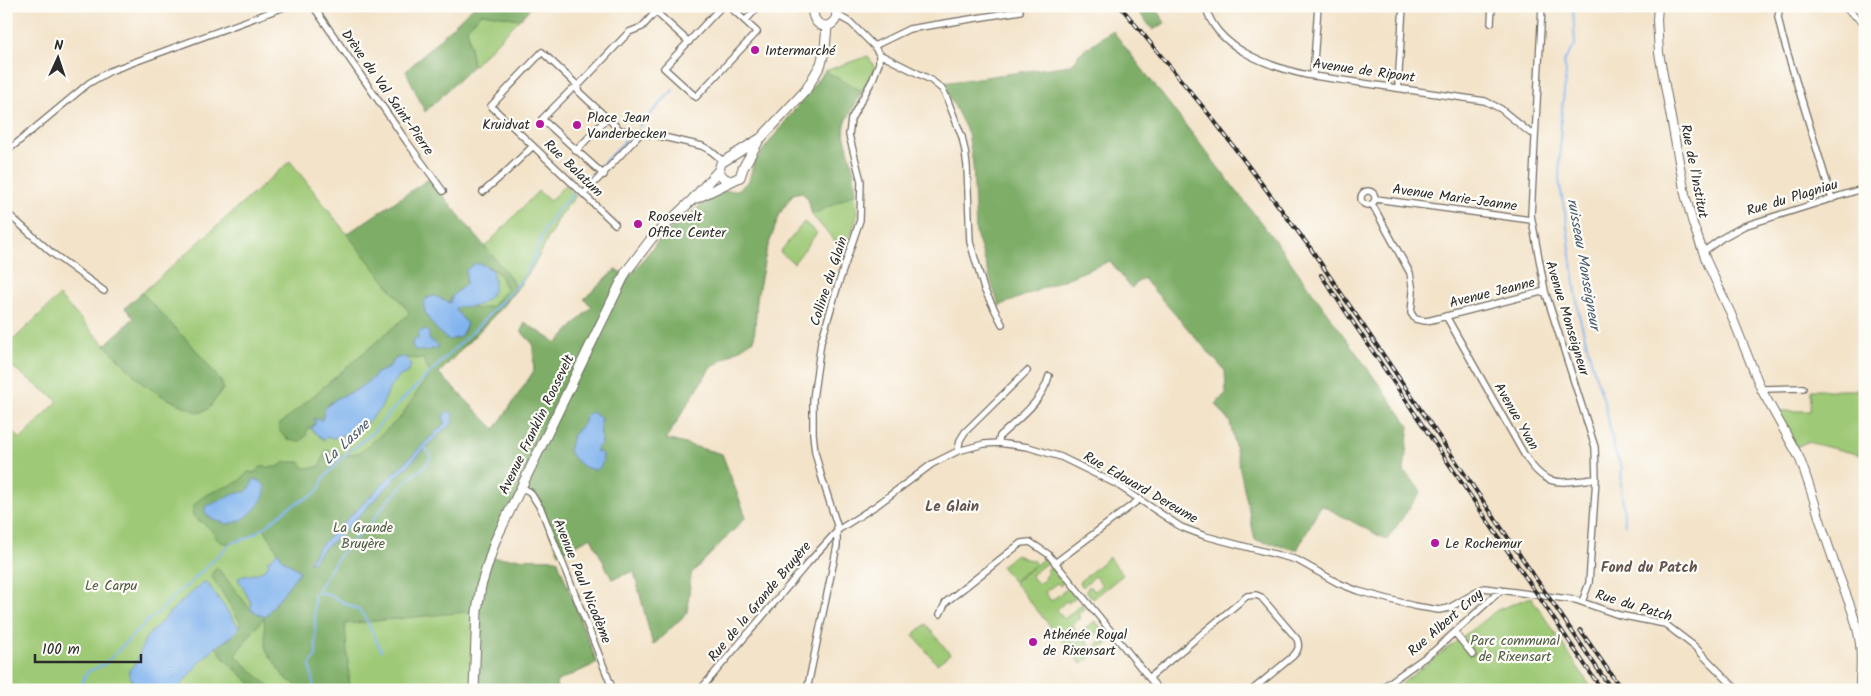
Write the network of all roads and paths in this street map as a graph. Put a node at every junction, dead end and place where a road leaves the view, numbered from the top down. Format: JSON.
{"nodes":[{"id":1,"x":287,"y":6,"type":"edge"},
{"id":2,"x":313,"y":6,"type":"edge"},
{"id":3,"x":662,"y":6,"type":"edge"},
{"id":4,"x":722,"y":6,"type":"edge"},
{"id":5,"x":729,"y":6,"type":"edge"},
{"id":6,"x":743,"y":6,"type":"edge"},
{"id":7,"x":759,"y":6,"type":"edge"},
{"id":8,"x":816,"y":6,"type":"edge"},
{"id":9,"x":1206,"y":6,"type":"edge"},
{"id":10,"x":1318,"y":6,"type":"edge"},
{"id":11,"x":1403,"y":6,"type":"edge"},
{"id":12,"x":1492,"y":6,"type":"edge"},
{"id":13,"x":1542,"y":6,"type":"edge"},
{"id":14,"x":1658,"y":6,"type":"edge"},
{"id":15,"x":1780,"y":6,"type":"edge"},
{"id":16,"x":1843,"y":6,"type":"edge"},
{"id":17,"x":835,"y":11,"type":"edge"},
{"id":18,"x":656,"y":12,"type":"junction"},
{"id":19,"x":1020,"y":12,"type":"dead end"},
{"id":20,"x":737,"y":14,"type":"junction"},
{"id":21,"x":745,"y":21,"type":"junction"},
{"id":22,"x":1491,"y":23,"type":"dead end"},
{"id":23,"x":1865,"y":24,"type":"edge"},
{"id":24,"x":826,"y":26,"type":"junction"},
{"id":25,"x":689,"y":42,"type":"junction"},
{"id":26,"x":874,"y":46,"type":"junction"},
{"id":27,"x":879,"y":54,"type":"junction"},
{"id":28,"x":1313,"y":75,"type":"junction"},
{"id":29,"x":578,"y":86,"type":"junction"},
{"id":30,"x":1398,"y":87,"type":"junction"},
{"id":31,"x":607,"y":118,"type":"junction"},
{"id":32,"x":641,"y":134,"type":"junction"},
{"id":33,"x":1534,"y":134,"type":"junction"},
{"id":34,"x":760,"y":138,"type":"junction"},
{"id":35,"x":533,"y":146,"type":"junction"},
{"id":36,"x":576,"y":151,"type":"junction"},
{"id":37,"x":6,"y":152,"type":"edge"},
{"id":38,"x":727,"y":159,"type":"junction"},
{"id":39,"x":743,"y":168,"type":"junction"},
{"id":40,"x":719,"y":170,"type":"junction"},
{"id":41,"x":604,"y":175,"type":"junction"},
{"id":42,"x":732,"y":181,"type":"junction"},
{"id":43,"x":1865,"y":188,"type":"edge"},
{"id":44,"x":443,"y":191,"type":"dead end"},
{"id":45,"x":483,"y":192,"type":"dead end"},
{"id":46,"x":584,"y":194,"type":"junction"},
{"id":47,"x":1832,"y":199,"type":"junction"},
{"id":48,"x":692,"y":200,"type":"junction"},
{"id":49,"x":1374,"y":202,"type":"joint"},
{"id":50,"x":6,"y":212,"type":"edge"},
{"id":51,"x":1531,"y":220,"type":"junction"},
{"id":52,"x":615,"y":224,"type":"dead end"},
{"id":53,"x":1704,"y":252,"type":"junction"},
{"id":54,"x":104,"y":291,"type":"dead end"},
{"id":55,"x":1545,"y":292,"type":"junction"},
{"id":56,"x":1446,"y":316,"type":"junction"},
{"id":57,"x":1002,"y":324,"type":"dead end"},
{"id":58,"x":1027,"y":372,"type":"dead end"},
{"id":59,"x":1050,"y":376,"type":"dead end"},
{"id":60,"x":1803,"y":388,"type":"dead end"},
{"id":61,"x":1761,"y":389,"type":"junction"},
{"id":62,"x":998,"y":443,"type":"junction"},
{"id":63,"x":958,"y":451,"type":"junction"},
{"id":64,"x":1596,"y":480,"type":"junction"},
{"id":65,"x":521,"y":487,"type":"junction"},
{"id":66,"x":1140,"y":499,"type":"junction"},
{"id":67,"x":838,"y":530,"type":"junction"},
{"id":68,"x":1056,"y":563,"type":"junction"},
{"id":69,"x":1501,"y":590,"type":"junction"},
{"id":70,"x":1582,"y":602,"type":"junction"},
{"id":71,"x":940,"y":614,"type":"dead end"},
{"id":72,"x":1455,"y":633,"type":"junction"},
{"id":73,"x":1473,"y":655,"type":"dead end"},
{"id":74,"x":1149,"y":678,"type":"junction"},
{"id":75,"x":474,"y":690,"type":"edge"},
{"id":76,"x":613,"y":690,"type":"edge"},
{"id":77,"x":700,"y":690,"type":"edge"},
{"id":78,"x":807,"y":690,"type":"edge"},
{"id":79,"x":1159,"y":690,"type":"edge"},
{"id":80,"x":1252,"y":690,"type":"edge"},
{"id":81,"x":1379,"y":690,"type":"edge"},
{"id":82,"x":1737,"y":690,"type":"edge"},
{"id":83,"x":1860,"y":690,"type":"edge"}],
"edges":[{"from":1,"to":37,"type":"street"},
{"from":2,"to":44,"type":"street","name":"Drève du Val Saint-Pierre"},
{"from":3,"to":18,"type":"street"},
{"from":4,"to":25,"type":"street"},
{"from":5,"to":20,"type":"street"},
{"from":6,"to":20,"type":"street"},
{"from":7,"to":21,"type":"street"},
{"from":8,"to":24,"type":"main road"},
{"from":9,"to":28,"type":"street","name":"Avenue de Ripont"},
{"from":10,"to":28,"type":"street"},
{"from":11,"to":30,"type":"street"},
{"from":12,"to":22,"type":"street"},
{"from":13,"to":33,"type":"street","name":"Avenue Monseigneur"},
{"from":14,"to":53,"type":"street","name":"Rue de l'Institut"},
{"from":15,"to":47,"type":"street"},
{"from":16,"to":23,"type":"street"},
{"from":17,"to":24,"type":"main road"},
{"from":17,"to":26,"type":"street"},
{"from":18,"to":25,"type":"street"},
{"from":18,"to":29,"type":"street"},
{"from":19,"to":26,"type":"street"},
{"from":20,"to":21,"type":"street"},
{"from":21,"to":25,"type":"street"},
{"from":24,"to":34,"type":"main road"},
{"from":26,"to":27,"type":"street"},
{"from":27,"to":57,"type":"street"},
{"from":27,"to":67,"type":"street","name":"Colline du Glain"},
{"from":28,"to":30,"type":"street","name":"Avenue de Ripont"},
{"from":29,"to":31,"type":"street","name":"Rue Balatum"},
{"from":29,"to":35,"type":"street","name":"Rue Balatum"},
{"from":29,"to":36,"type":"street"},
{"from":30,"to":33,"type":"street","name":"Avenue de Ripont"},
{"from":31,"to":32,"type":"street","name":"Rue Balatum"},
{"from":31,"to":36,"type":"street"},
{"from":32,"to":38,"type":"street","name":"Rue Balatum"},
{"from":32,"to":41,"type":"street"},
{"from":33,"to":51,"type":"street","name":"Avenue Monseigneur"},
{"from":34,"to":38,"type":"main road"},
{"from":34,"to":39,"type":"main road"},
{"from":35,"to":45,"type":"street"},
{"from":35,"to":46,"type":"street","name":"Rue Balatum"},
{"from":36,"to":41,"type":"street"},
{"from":38,"to":39,"type":"main road"},
{"from":38,"to":40,"type":"main road"},
{"from":39,"to":42,"type":"main road"},
{"from":40,"to":42,"type":"main road"},
{"from":40,"to":48,"type":"main road","name":"Avenue Franklin Roosevelt"},
{"from":41,"to":46,"type":"street"},
{"from":42,"to":48,"type":"main road","name":"Avenue Franklin Roosevelt"},
{"from":43,"to":47,"type":"street","name":"Rue du Plagniau"},
{"from":46,"to":52,"type":"street","name":"Rue Balatum"},
{"from":47,"to":53,"type":"street","name":"Rue du Plagniau"},
{"from":48,"to":65,"type":"main road","name":"Avenue Franklin Roosevelt"},
{"from":49,"to":51,"type":"street","name":"Avenue Marie-Jeanne"},
{"from":49,"to":56,"type":"street","name":"Avenue Jeanne"},
{"from":50,"to":54,"type":"street"},
{"from":51,"to":55,"type":"street","name":"Avenue Monseigneur"},
{"from":53,"to":61,"type":"street","name":"Rue de l'Institut"},
{"from":55,"to":56,"type":"street","name":"Avenue Jeanne"},
{"from":55,"to":64,"type":"street","name":"Avenue Monseigneur"},
{"from":56,"to":64,"type":"street","name":"Avenue Yvan"},
{"from":58,"to":63,"type":"street"},
{"from":59,"to":62,"type":"street"},
{"from":60,"to":61,"type":"street"},
{"from":61,"to":83,"type":"street","name":"Rue de l'Institut"},
{"from":62,"to":63,"type":"street","name":"Rue Edouard Dereume"},
{"from":62,"to":66,"type":"street","name":"Rue Edouard Dereume"},
{"from":63,"to":67,"type":"street","name":"Rue Edouard Dereume"},
{"from":64,"to":70,"type":"street","name":"Avenue Monseigneur"},
{"from":65,"to":75,"type":"main road","name":"Avenue Franklin Roosevelt"},
{"from":65,"to":76,"type":"street","name":"Avenue Paul Nicodème"},
{"from":66,"to":68,"type":"street"},
{"from":66,"to":69,"type":"street","name":"Rue Edouard Dereume"},
{"from":67,"to":77,"type":"street","name":"Rue de la Grande Bruyère"},
{"from":67,"to":78,"type":"street"},
{"from":68,"to":71,"type":"street"},
{"from":68,"to":74,"type":"street"},
{"from":69,"to":70,"type":"street","name":"Rue du Patch"},
{"from":69,"to":72,"type":"street","name":"Rue Albert Croy"},
{"from":70,"to":82,"type":"street","name":"Rue du Patch"},
{"from":72,"to":73,"type":"street"},
{"from":72,"to":81,"type":"street","name":"Rue Albert Croy"},
{"from":74,"to":79,"type":"street"},
{"from":74,"to":80,"type":"street"}]}
